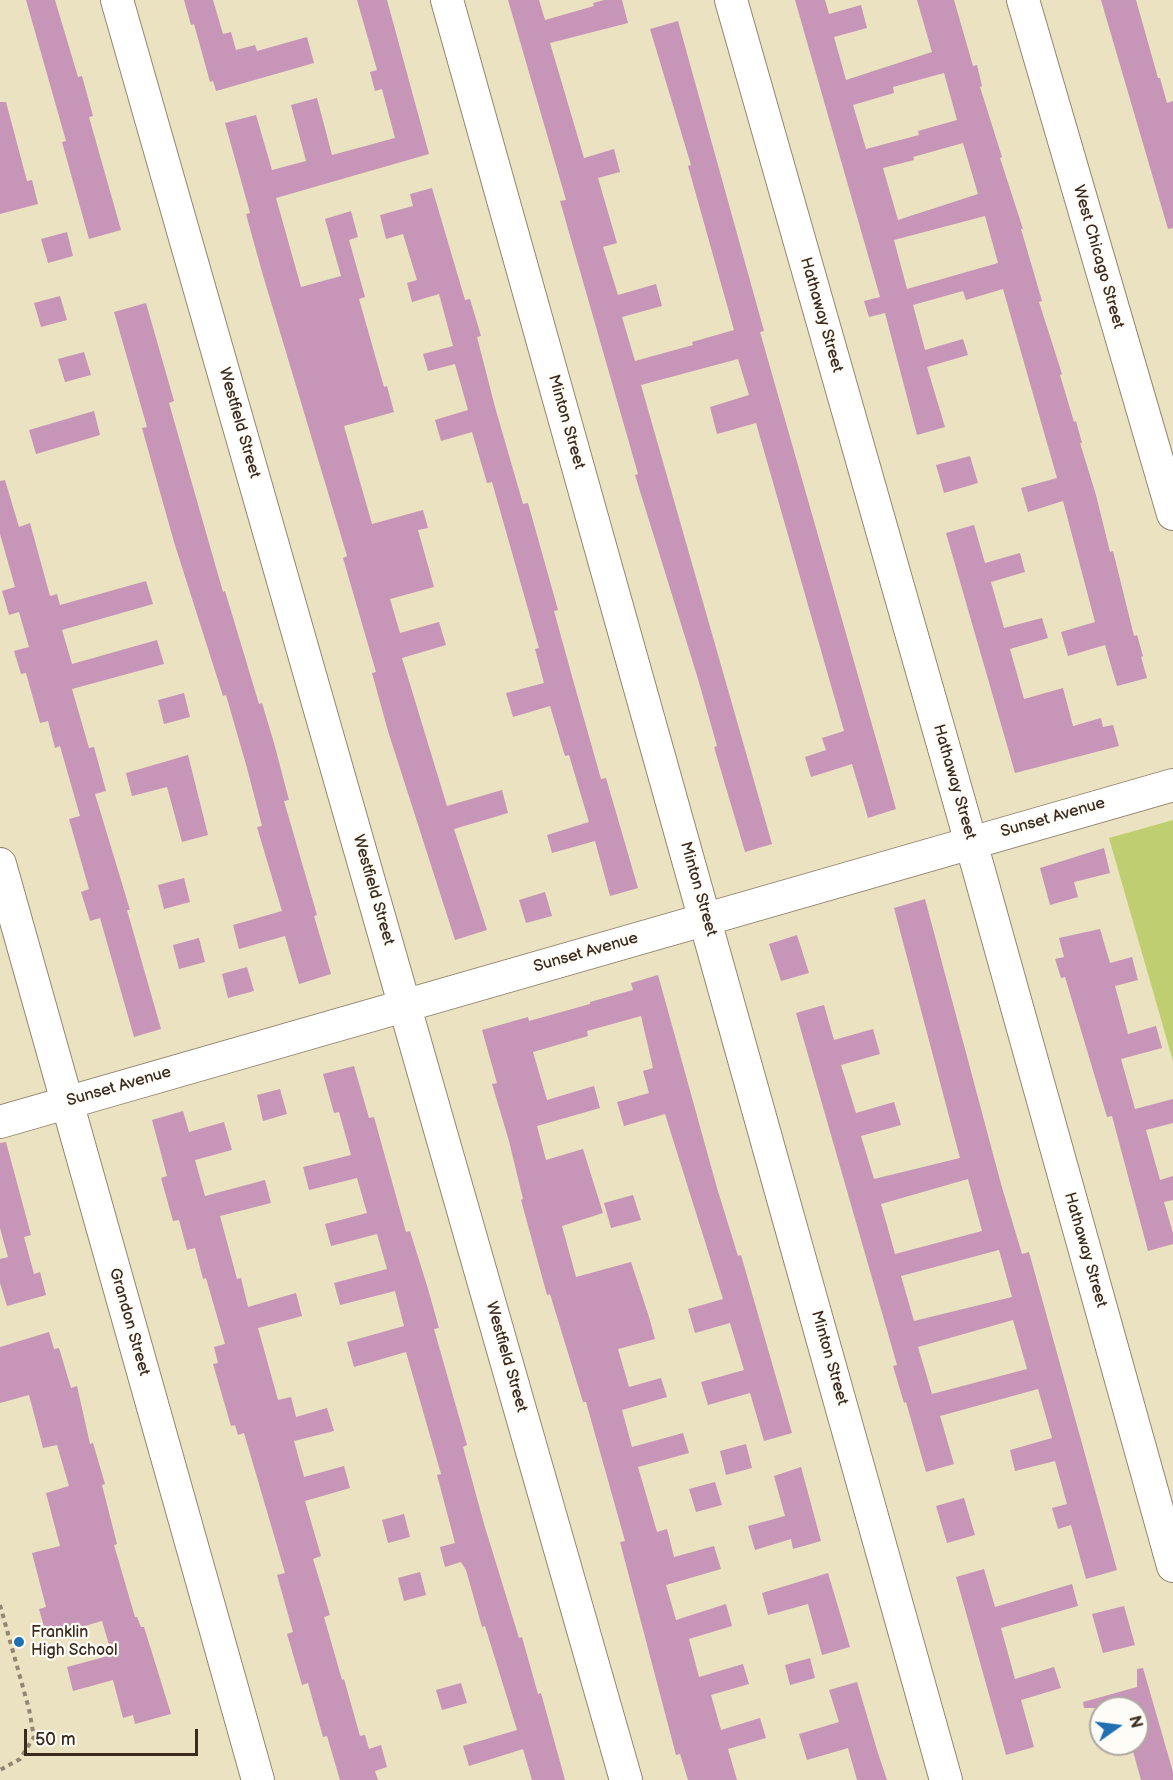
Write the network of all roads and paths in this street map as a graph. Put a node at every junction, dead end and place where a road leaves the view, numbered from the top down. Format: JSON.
{"nodes":[{"id":1,"x":117,"y":0,"type":"edge"},
{"id":2,"x":447,"y":0,"type":"edge"},
{"id":3,"x":731,"y":0,"type":"edge"},
{"id":4,"x":1023,"y":0,"type":"edge"},
{"id":5,"x":1173,"y":514,"type":"edge"},
{"id":6,"x":1173,"y":785,"type":"edge"},
{"id":7,"x":971,"y":842,"type":"junction"},
{"id":8,"x":0,"y":864,"type":"edge"},
{"id":9,"x":706,"y":919,"type":"junction"},
{"id":10,"x":406,"y":1004,"type":"junction"},
{"id":11,"x":68,"y":1101,"type":"junction"},
{"id":12,"x":0,"y":1122,"type":"edge"},
{"id":13,"x":1173,"y":1566,"type":"edge"},
{"id":14,"x":0,"y":1605,"type":"edge"},
{"id":15,"x":0,"y":1770,"type":"edge"},
{"id":16,"x":258,"y":1780,"type":"edge"},
{"id":17,"x":626,"y":1780,"type":"edge"},
{"id":18,"x":946,"y":1780,"type":"edge"}],
"edges":[{"from":1,"to":10,"type":"street","name":"Westfield Street"},
{"from":2,"to":9,"type":"street","name":"Minton Street"},
{"from":3,"to":7,"type":"street","name":"Hathaway Street"},
{"from":4,"to":5,"type":"street","name":"West Chicago Street"},
{"from":6,"to":7,"type":"street","name":"Sunset Avenue"},
{"from":7,"to":9,"type":"street","name":"Sunset Avenue"},
{"from":7,"to":13,"type":"street","name":"Hathaway Street"},
{"from":8,"to":11,"type":"street","name":"Grandon Street"},
{"from":9,"to":10,"type":"street","name":"Sunset Avenue"},
{"from":9,"to":18,"type":"street","name":"Minton Street"},
{"from":10,"to":11,"type":"street","name":"Sunset Avenue"},
{"from":10,"to":17,"type":"street","name":"Westfield Street"},
{"from":11,"to":12,"type":"street","name":"Sunset Avenue"},
{"from":11,"to":16,"type":"street","name":"Grandon Street"},
{"from":14,"to":15,"type":"path"}]}
